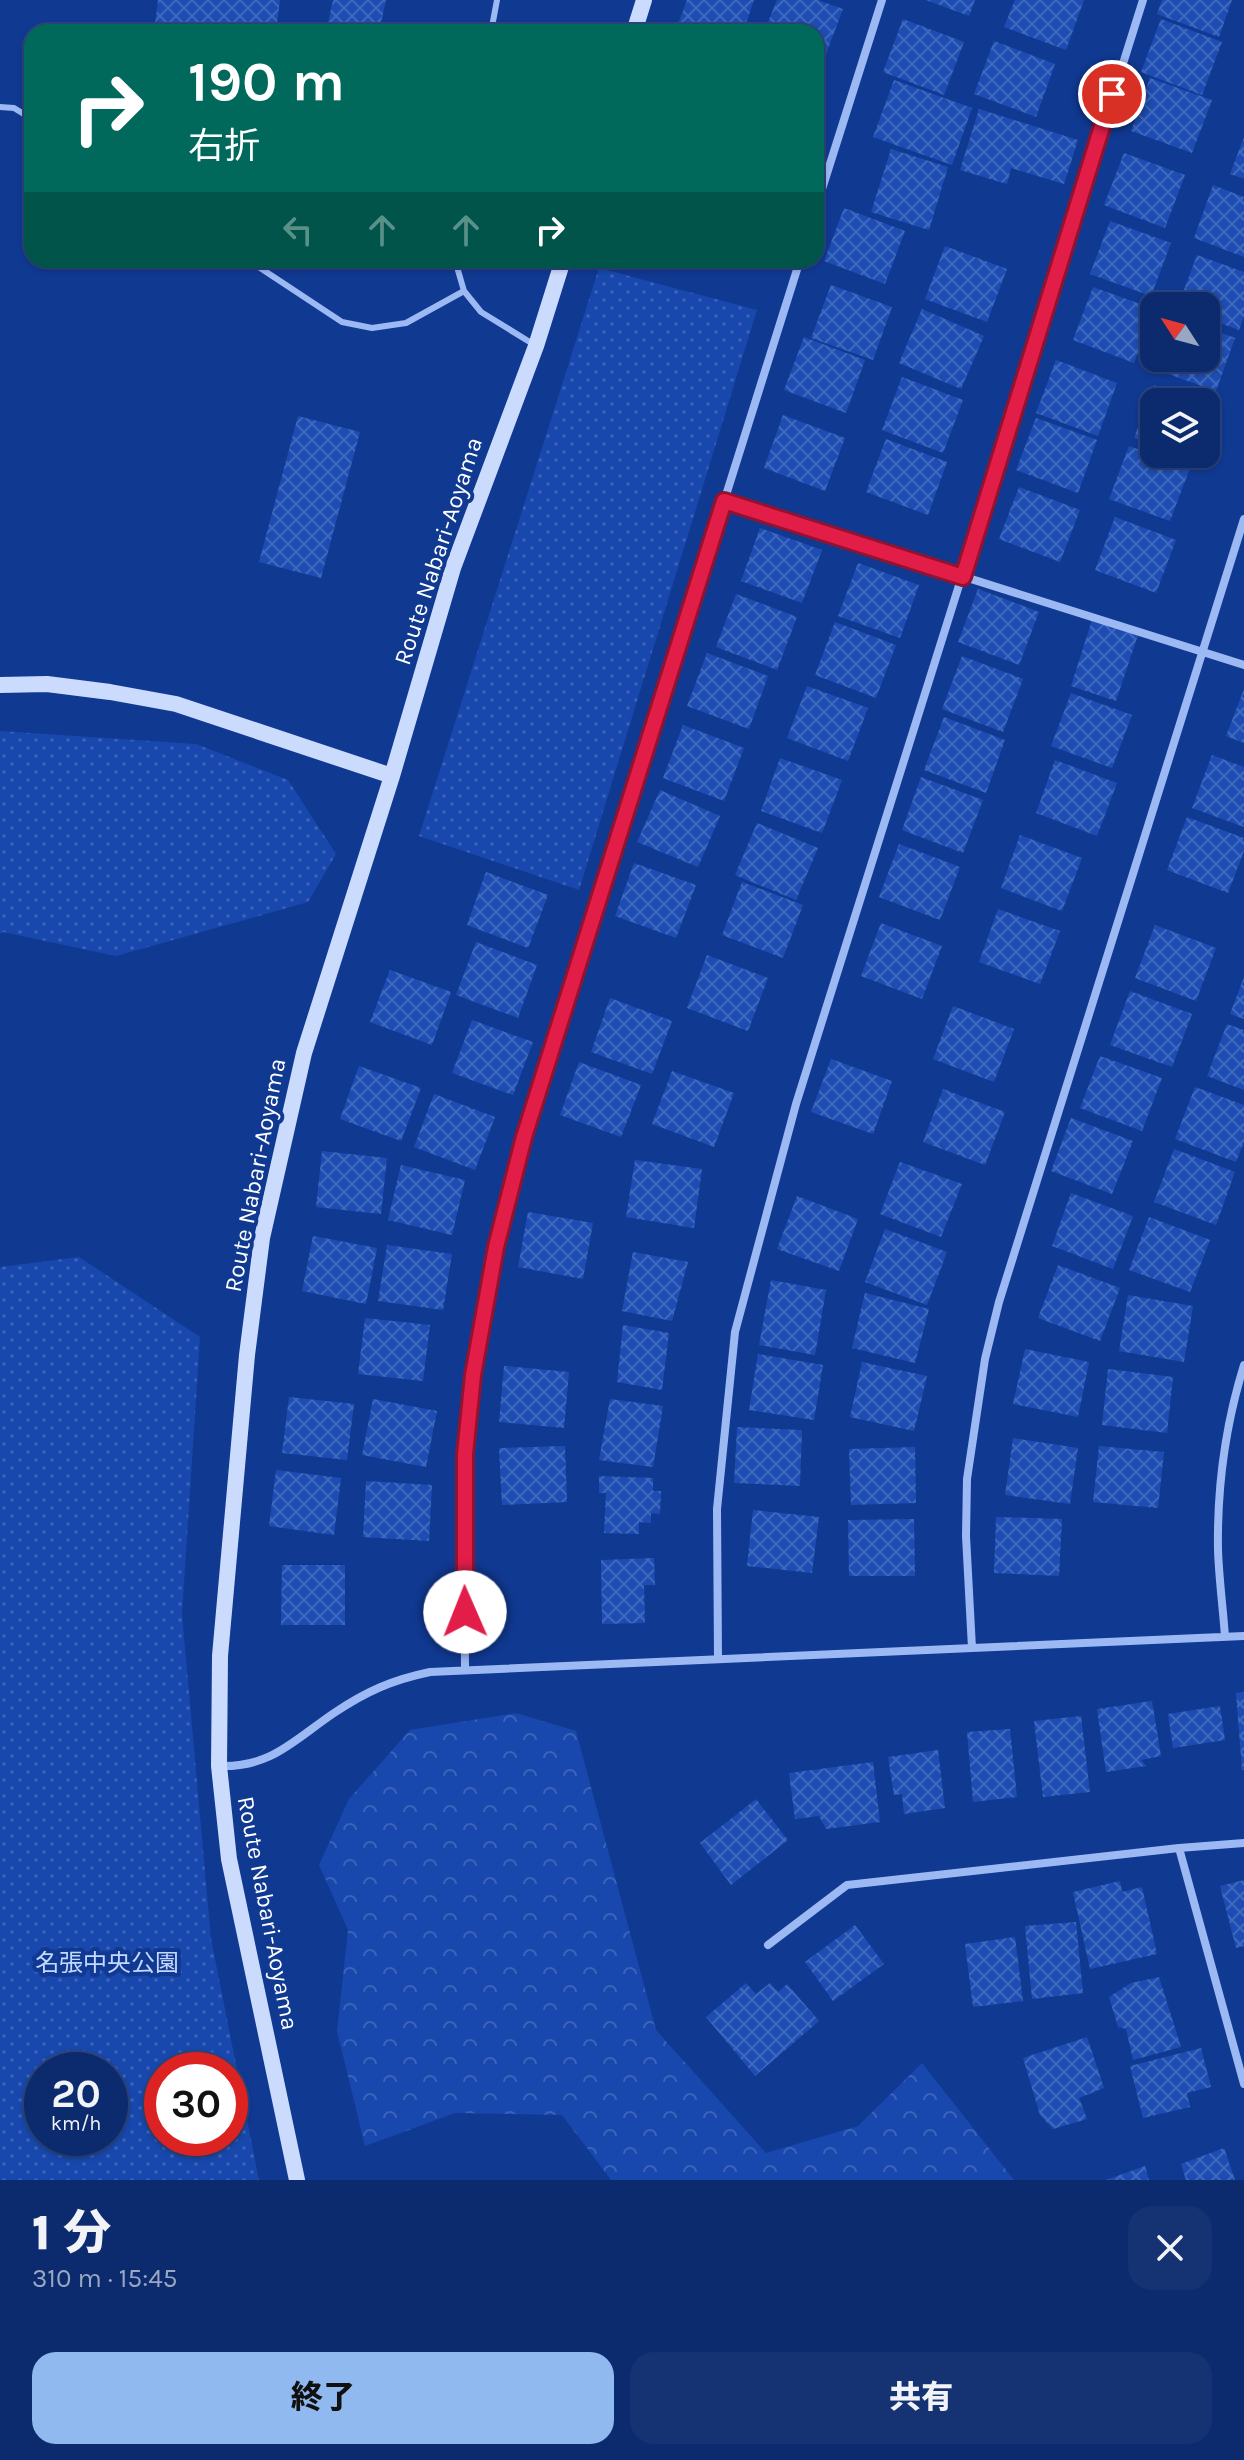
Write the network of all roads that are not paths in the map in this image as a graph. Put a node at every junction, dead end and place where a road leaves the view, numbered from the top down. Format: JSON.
{"nodes":[{"id":1,"x":497,"y":0,"type":"edge"},
{"id":2,"x":644,"y":0,"type":"edge"},
{"id":3,"x":882,"y":0,"type":"edge"},
{"id":4,"x":1143,"y":0,"type":"edge"},
{"id":5,"x":492,"y":24,"type":"edge"},
{"id":6,"x":636,"y":24,"type":"edge"},
{"id":7,"x":0,"y":107,"type":"edge"},
{"id":8,"x":24,"y":114,"type":"edge"},
{"id":9,"x":824,"y":183,"type":"edge"},
{"id":10,"x":260,"y":268,"type":"edge"},
{"id":11,"x":457,"y":268,"type":"edge"},
{"id":12,"x":560,"y":268,"type":"edge"},
{"id":13,"x":797,"y":268,"type":"edge"},
{"id":14,"x":464,"y":291,"type":"junction"},
{"id":15,"x":536,"y":346,"type":"junction"},
{"id":16,"x":724,"y":501,"type":"junction"},
{"id":17,"x":1244,"y":519,"type":"edge"},
{"id":18,"x":963,"y":577,"type":"junction"},
{"id":19,"x":1203,"y":652,"type":"junction"},
{"id":20,"x":1244,"y":665,"type":"edge"},
{"id":21,"x":0,"y":685,"type":"edge"},
{"id":22,"x":392,"y":776,"type":"junction"},
{"id":23,"x":1244,"y":1365,"type":"edge"},
{"id":24,"x":1244,"y":1636,"type":"edge"},
{"id":25,"x":1225,"y":1637,"type":"junction"},
{"id":26,"x":972,"y":1648,"type":"junction"},
{"id":27,"x":718,"y":1658,"type":"junction"},
{"id":28,"x":465,"y":1670,"type":"junction"},
{"id":29,"x":219,"y":1766,"type":"junction"},
{"id":30,"x":1244,"y":1843,"type":"edge"},
{"id":31,"x":1179,"y":1848,"type":"junction"},
{"id":32,"x":768,"y":1945,"type":"dead end"},
{"id":33,"x":1244,"y":2084,"type":"edge"},
{"id":34,"x":297,"y":2180,"type":"edge"}],
"edges":[{"from":1,"to":5,"type":"lane"},
{"from":2,"to":6,"type":"main road"},
{"from":3,"to":9,"type":"street"},
{"from":4,"to":18,"type":"street"},
{"from":7,"to":8,"type":"lane"},
{"from":10,"to":14,"type":"lane"},
{"from":11,"to":14,"type":"lane"},
{"from":12,"to":15,"type":"main road","name":"Route Nabari-Aoyama"},
{"from":13,"to":16,"type":"street"},
{"from":14,"to":15,"type":"lane"},
{"from":15,"to":22,"type":"main road","name":"Route Nabari-Aoyama"},
{"from":16,"to":18,"type":"street"},
{"from":16,"to":28,"type":"street"},
{"from":17,"to":19,"type":"street"},
{"from":18,"to":19,"type":"street"},
{"from":18,"to":27,"type":"street"},
{"from":19,"to":20,"type":"street"},
{"from":19,"to":26,"type":"street"},
{"from":21,"to":22,"type":"main road"},
{"from":22,"to":29,"type":"main road","name":"Route Nabari-Aoyama"},
{"from":23,"to":25,"type":"street"},
{"from":24,"to":25,"type":"street"},
{"from":25,"to":26,"type":"street"},
{"from":26,"to":27,"type":"street"},
{"from":27,"to":28,"type":"street"},
{"from":28,"to":29,"type":"street"},
{"from":29,"to":34,"type":"main road","name":"Route Nabari-Aoyama"},
{"from":30,"to":31,"type":"street"},
{"from":31,"to":32,"type":"street"},
{"from":31,"to":33,"type":"street"}]}
